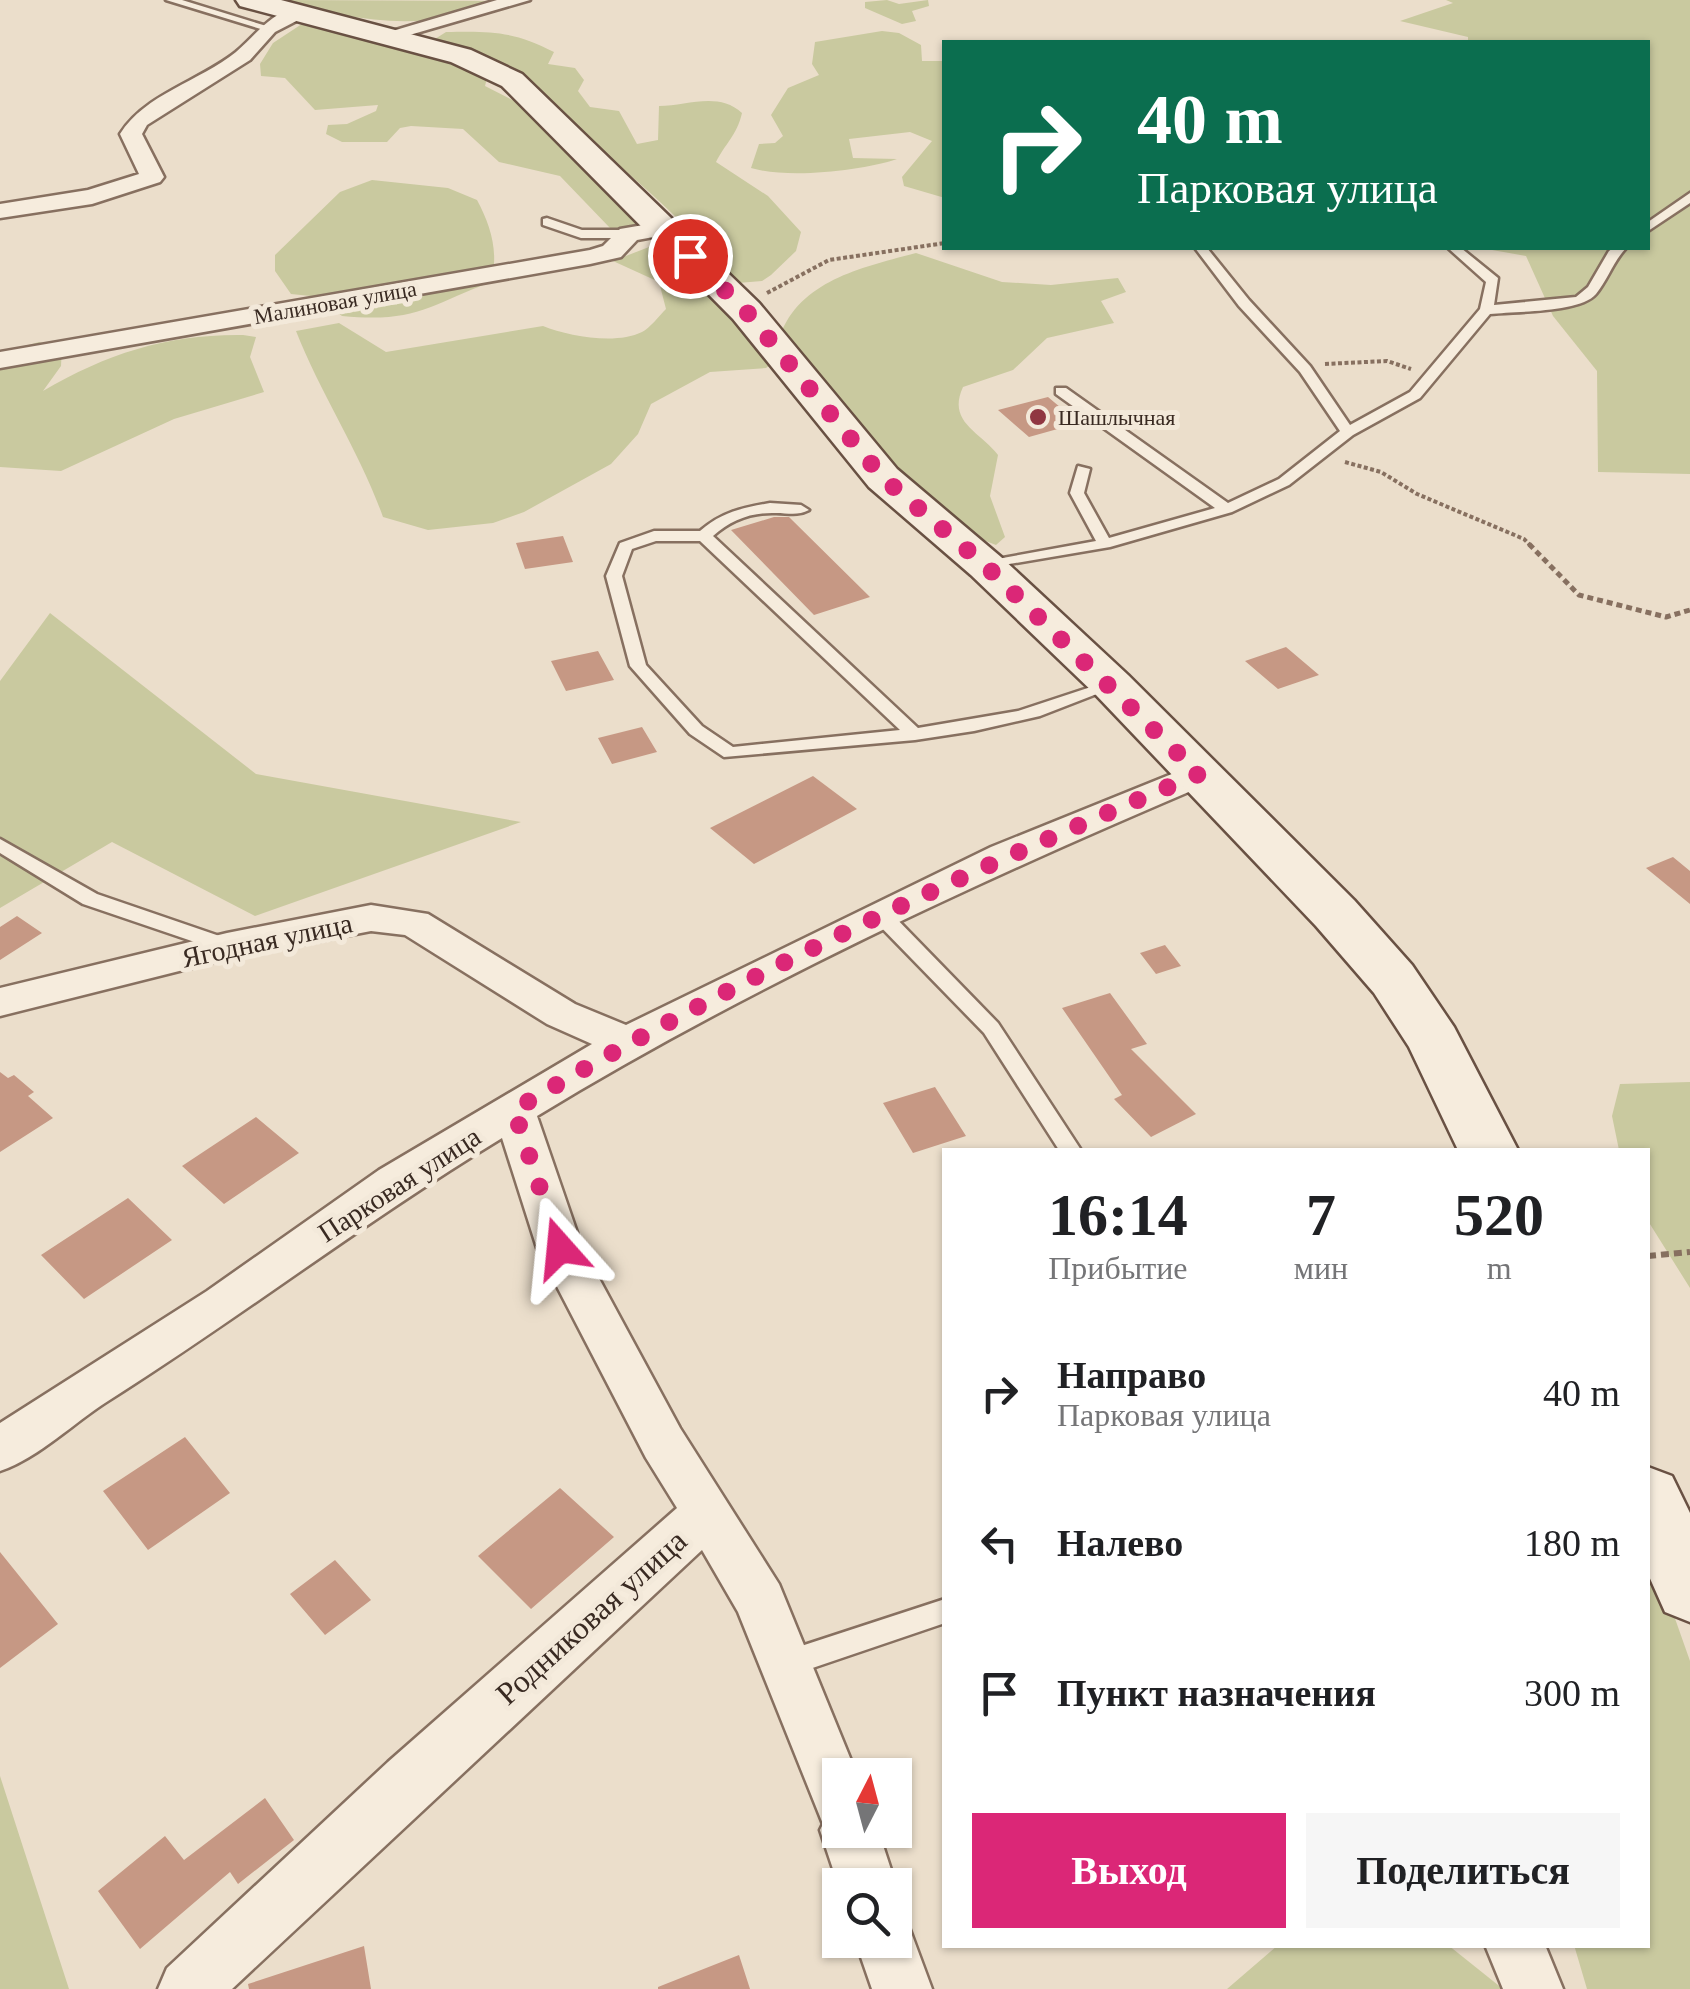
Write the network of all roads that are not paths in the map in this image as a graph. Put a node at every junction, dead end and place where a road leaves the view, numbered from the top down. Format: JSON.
{"nodes":[{"id":1,"x":171,"y":0,"type":"edge"},
{"id":2,"x":520,"y":0,"type":"edge"},
{"id":3,"x":272,"y":14,"type":"edge"},
{"id":4,"x":389,"y":35,"type":"junction"},
{"id":5,"x":1690,"y":197,"type":"edge"},
{"id":6,"x":0,"y":210,"type":"edge"},
{"id":7,"x":547,"y":222,"type":"dead end"},
{"id":8,"x":1650,"y":226,"type":"edge"},
{"id":9,"x":645,"y":231,"type":"junction"},
{"id":10,"x":1204,"y":250,"type":"edge"},
{"id":11,"x":1456,"y":250,"type":"edge"},
{"id":12,"x":1617,"y":250,"type":"edge"},
{"id":13,"x":1486,"y":310,"type":"junction"},
{"id":14,"x":0,"y":360,"type":"edge"},
{"id":15,"x":1062,"y":391,"type":"dead end"},
{"id":16,"x":1348,"y":432,"type":"junction"},
{"id":17,"x":1083,"y":469,"type":"dead end"},
{"id":18,"x":1227,"y":509,"type":"junction"},
{"id":19,"x":801,"y":510,"type":"dead end"},
{"id":20,"x":704,"y":536,"type":"junction"},
{"id":21,"x":1105,"y":544,"type":"junction"},
{"id":22,"x":986,"y":566,"type":"junction"},
{"id":23,"x":1112,"y":685,"type":"junction"},
{"id":24,"x":915,"y":734,"type":"junction"},
{"id":25,"x":1199,"y":774,"type":"junction"},
{"id":26,"x":0,"y":845,"type":"edge"},
{"id":27,"x":881,"y":915,"type":"junction"},
{"id":28,"x":227,"y":946,"type":"junction"},
{"id":29,"x":0,"y":1002,"type":"edge"},
{"id":30,"x":627,"y":1042,"type":"junction"},
{"id":31,"x":514,"y":1110,"type":"junction"},
{"id":32,"x":1069,"y":1148,"type":"edge"},
{"id":33,"x":1487,"y":1148,"type":"edge"},
{"id":34,"x":0,"y":1450,"type":"edge"},
{"id":35,"x":1650,"y":1502,"type":"edge"},
{"id":36,"x":708,"y":1512,"type":"junction"},
{"id":37,"x":1690,"y":1589,"type":"edge"},
{"id":38,"x":942,"y":1611,"type":"edge"},
{"id":39,"x":786,"y":1664,"type":"junction"},
{"id":40,"x":823,"y":1758,"type":"edge"},
{"id":41,"x":1517,"y":1948,"type":"edge"},
{"id":42,"x":891,"y":1958,"type":"edge"},
{"id":43,"x":189,"y":1988,"type":"edge"},
{"id":44,"x":902,"y":1989,"type":"edge"},
{"id":45,"x":1533,"y":1989,"type":"edge"}],
"edges":[{"from":1,"to":3,"type":"lane"},
{"from":2,"to":4,"type":"street"},
{"from":3,"to":4,"type":"main road"},
{"from":3,"to":6,"type":"street"},
{"from":4,"to":9,"type":"main road"},
{"from":5,"to":8,"type":"lane"},
{"from":7,"to":9,"type":"lane"},
{"from":9,"to":14,"type":"street","name":"Малиновая улица"},
{"from":9,"to":22,"type":"main road"},
{"from":10,"to":16,"type":"lane"},
{"from":11,"to":13,"type":"lane"},
{"from":12,"to":13,"type":"lane"},
{"from":13,"to":16,"type":"lane"},
{"from":15,"to":18,"type":"lane"},
{"from":16,"to":18,"type":"lane"},
{"from":17,"to":21,"type":"lane"},
{"from":18,"to":21,"type":"lane"},
{"from":19,"to":20,"type":"lane"},
{"from":20,"to":24,"type":"lane"},
{"from":20,"to":24,"type":"lane"},
{"from":21,"to":22,"type":"lane"},
{"from":22,"to":23,"type":"main road"},
{"from":23,"to":24,"type":"lane"},
{"from":23,"to":25,"type":"main road"},
{"from":25,"to":27,"type":"street","name":"Парковая улица"},
{"from":25,"to":33,"type":"main road"},
{"from":26,"to":28,"type":"lane"},
{"from":27,"to":30,"type":"street","name":"Парковая улица"},
{"from":27,"to":32,"type":"lane"},
{"from":28,"to":29,"type":"street","name":"Ягодная улица"},
{"from":28,"to":30,"type":"street","name":"Ягодная улица"},
{"from":30,"to":31,"type":"street","name":"Парковая улица"},
{"from":31,"to":34,"type":"street","name":"Парковая улица"},
{"from":31,"to":36,"type":"street","name":"Родниковая улица"},
{"from":35,"to":37,"type":"main road"},
{"from":36,"to":39,"type":"street"},
{"from":36,"to":43,"type":"street","name":"Родниковая улица"},
{"from":38,"to":39,"type":"lane"},
{"from":39,"to":40,"type":"street"},
{"from":41,"to":45,"type":"street"},
{"from":42,"to":44,"type":"street"}]}
